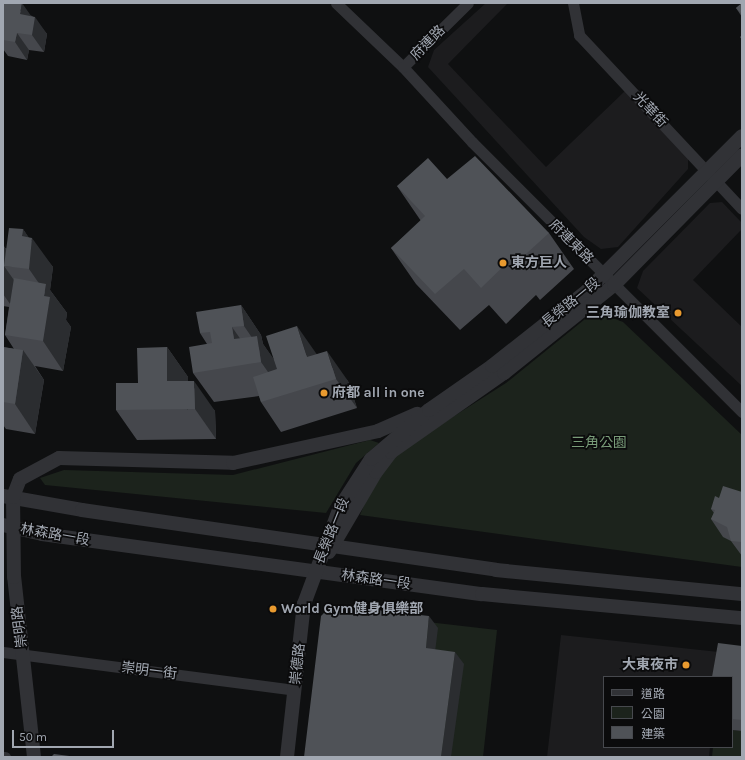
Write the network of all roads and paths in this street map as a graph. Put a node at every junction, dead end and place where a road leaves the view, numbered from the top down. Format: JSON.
{"nodes":[{"id":1,"x":336,"y":3,"type":"edge"},
{"id":2,"x":468,"y":3,"type":"edge"},
{"id":3,"x":573,"y":3,"type":"edge"},
{"id":4,"x":403,"y":68,"type":"junction"},
{"id":5,"x":742,"y":136,"type":"edge"},
{"id":6,"x":742,"y":155,"type":"edge"},
{"id":7,"x":711,"y":176,"type":"junction"},
{"id":8,"x":742,"y":209,"type":"edge"},
{"id":9,"x":609,"y":281,"type":"junction"},
{"id":10,"x":429,"y":410,"type":"junction"},
{"id":11,"x":742,"y":412,"type":"edge"},
{"id":12,"x":6,"y":495,"type":"edge"},
{"id":13,"x":6,"y":527,"type":"edge"},
{"id":14,"x":330,"y":545,"type":"junction"},
{"id":15,"x":315,"y":572,"type":"junction"},
{"id":16,"x":742,"y":594,"type":"edge"},
{"id":17,"x":742,"y":618,"type":"edge"},
{"id":18,"x":3,"y":652,"type":"edge"},
{"id":19,"x":23,"y":655,"type":"junction"},
{"id":20,"x":295,"y":690,"type":"junction"},
{"id":21,"x":34,"y":757,"type":"edge"},
{"id":22,"x":287,"y":757,"type":"edge"}],
"edges":[{"from":1,"to":4,"type":"street","name":"府連路"},
{"from":2,"to":4,"type":"street","name":"府連路"},
{"from":3,"to":7,"type":"street","name":"光華街"},
{"from":4,"to":9,"type":"street","name":"府連東路"},
{"from":5,"to":7,"type":"street","name":"長榮路一段"},
{"from":6,"to":7,"type":"street","name":"長榮路一段"},
{"from":7,"to":8,"type":"street","name":"光華街"},
{"from":7,"to":9,"type":"street","name":"長榮路一段"},
{"from":9,"to":10,"type":"street","name":"長榮路一段"},
{"from":9,"to":11,"type":"street","name":"府連東路"},
{"from":9,"to":14,"type":"street","name":"長榮路一段"},
{"from":10,"to":12,"type":"street","name":"崇明路"},
{"from":10,"to":14,"type":"street","name":"長榮路一段"},
{"from":12,"to":13,"type":"street","name":"崇明路"},
{"from":12,"to":14,"type":"street","name":"林森路一段"},
{"from":13,"to":15,"type":"street","name":"林森路一段"},
{"from":13,"to":19,"type":"street","name":"崇明路"},
{"from":14,"to":15,"type":"street","name":"長榮路一段"},
{"from":14,"to":16,"type":"street","name":"林森路一段"},
{"from":15,"to":17,"type":"street","name":"林森路一段"},
{"from":15,"to":20,"type":"street","name":"崇德路"},
{"from":18,"to":19,"type":"street","name":"崇明一街"},
{"from":19,"to":20,"type":"street","name":"崇明一街"},
{"from":19,"to":21,"type":"street","name":"崇明路"},
{"from":20,"to":22,"type":"street","name":"崇德路"}]}
